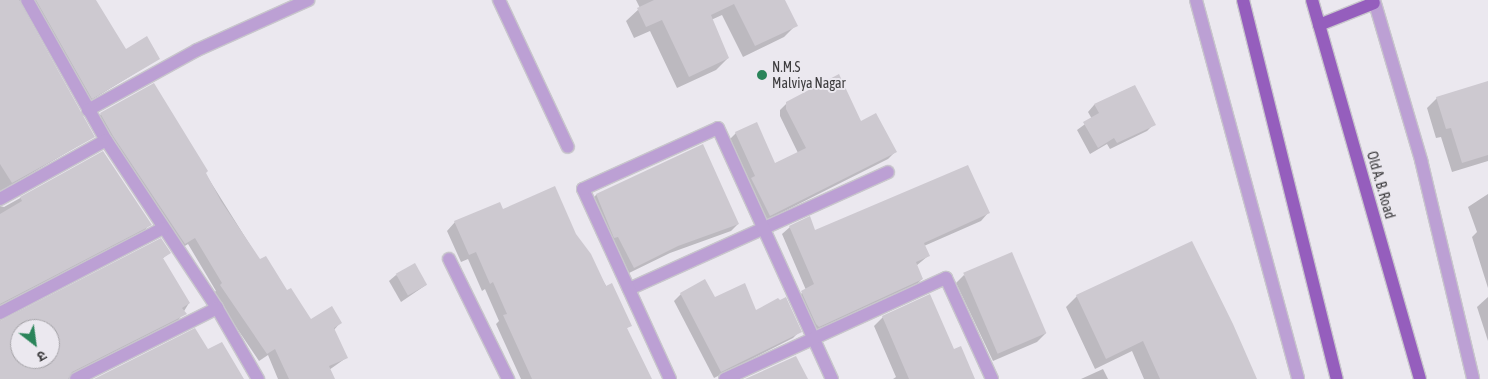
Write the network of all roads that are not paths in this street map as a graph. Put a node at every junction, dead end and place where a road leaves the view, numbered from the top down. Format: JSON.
{"nodes":[{"id":1,"x":27,"y":0,"type":"edge"},
{"id":2,"x":308,"y":0,"type":"edge"},
{"id":3,"x":499,"y":0,"type":"edge"},
{"id":4,"x":1196,"y":0,"type":"edge"},
{"id":5,"x":1243,"y":0,"type":"edge"},
{"id":6,"x":1312,"y":0,"type":"edge"},
{"id":7,"x":1374,"y":2,"type":"edge"},
{"id":8,"x":1319,"y":25,"type":"junction"},
{"id":9,"x":88,"y":110,"type":"junction"},
{"id":10,"x":106,"y":140,"type":"junction"},
{"id":11,"x":568,"y":147,"type":"dead end"},
{"id":12,"x":888,"y":172,"type":"dead end"},
{"id":13,"x":0,"y":200,"type":"edge"},
{"id":14,"x":163,"y":228,"type":"junction"},
{"id":15,"x":765,"y":228,"type":"junction"},
{"id":16,"x":450,"y":259,"type":"dead end"},
{"id":17,"x":629,"y":290,"type":"junction"},
{"id":18,"x":217,"y":308,"type":"junction"},
{"id":19,"x":0,"y":313,"type":"edge"},
{"id":20,"x":814,"y":339,"type":"junction"},
{"id":21,"x":76,"y":379,"type":"edge"},
{"id":22,"x":258,"y":379,"type":"edge"},
{"id":23,"x":508,"y":379,"type":"edge"},
{"id":24,"x":670,"y":379,"type":"edge"},
{"id":25,"x":725,"y":379,"type":"edge"},
{"id":26,"x":832,"y":379,"type":"edge"},
{"id":27,"x":992,"y":379,"type":"edge"},
{"id":28,"x":1298,"y":379,"type":"edge"},
{"id":29,"x":1337,"y":379,"type":"edge"},
{"id":30,"x":1420,"y":379,"type":"edge"},
{"id":31,"x":1473,"y":379,"type":"edge"}],
"edges":[{"from":1,"to":9,"type":"street"},
{"from":2,"to":9,"type":"street"},
{"from":3,"to":11,"type":"street"},
{"from":4,"to":28,"type":"street"},
{"from":5,"to":29,"type":"main road"},
{"from":6,"to":8,"type":"main road","name":"Old A. B. Road"},
{"from":7,"to":8,"type":"main road"},
{"from":7,"to":31,"type":"street"},
{"from":8,"to":30,"type":"main road","name":"Old A. B. Road"},
{"from":9,"to":10,"type":"street"},
{"from":10,"to":13,"type":"street"},
{"from":10,"to":14,"type":"street"},
{"from":12,"to":15,"type":"street"},
{"from":14,"to":18,"type":"street"},
{"from":14,"to":19,"type":"street"},
{"from":15,"to":17,"type":"street"},
{"from":15,"to":17,"type":"street"},
{"from":15,"to":20,"type":"street"},
{"from":16,"to":23,"type":"street"},
{"from":17,"to":24,"type":"street"},
{"from":18,"to":21,"type":"street"},
{"from":18,"to":22,"type":"street"},
{"from":20,"to":25,"type":"street"},
{"from":20,"to":26,"type":"street"},
{"from":20,"to":27,"type":"street"}]}
